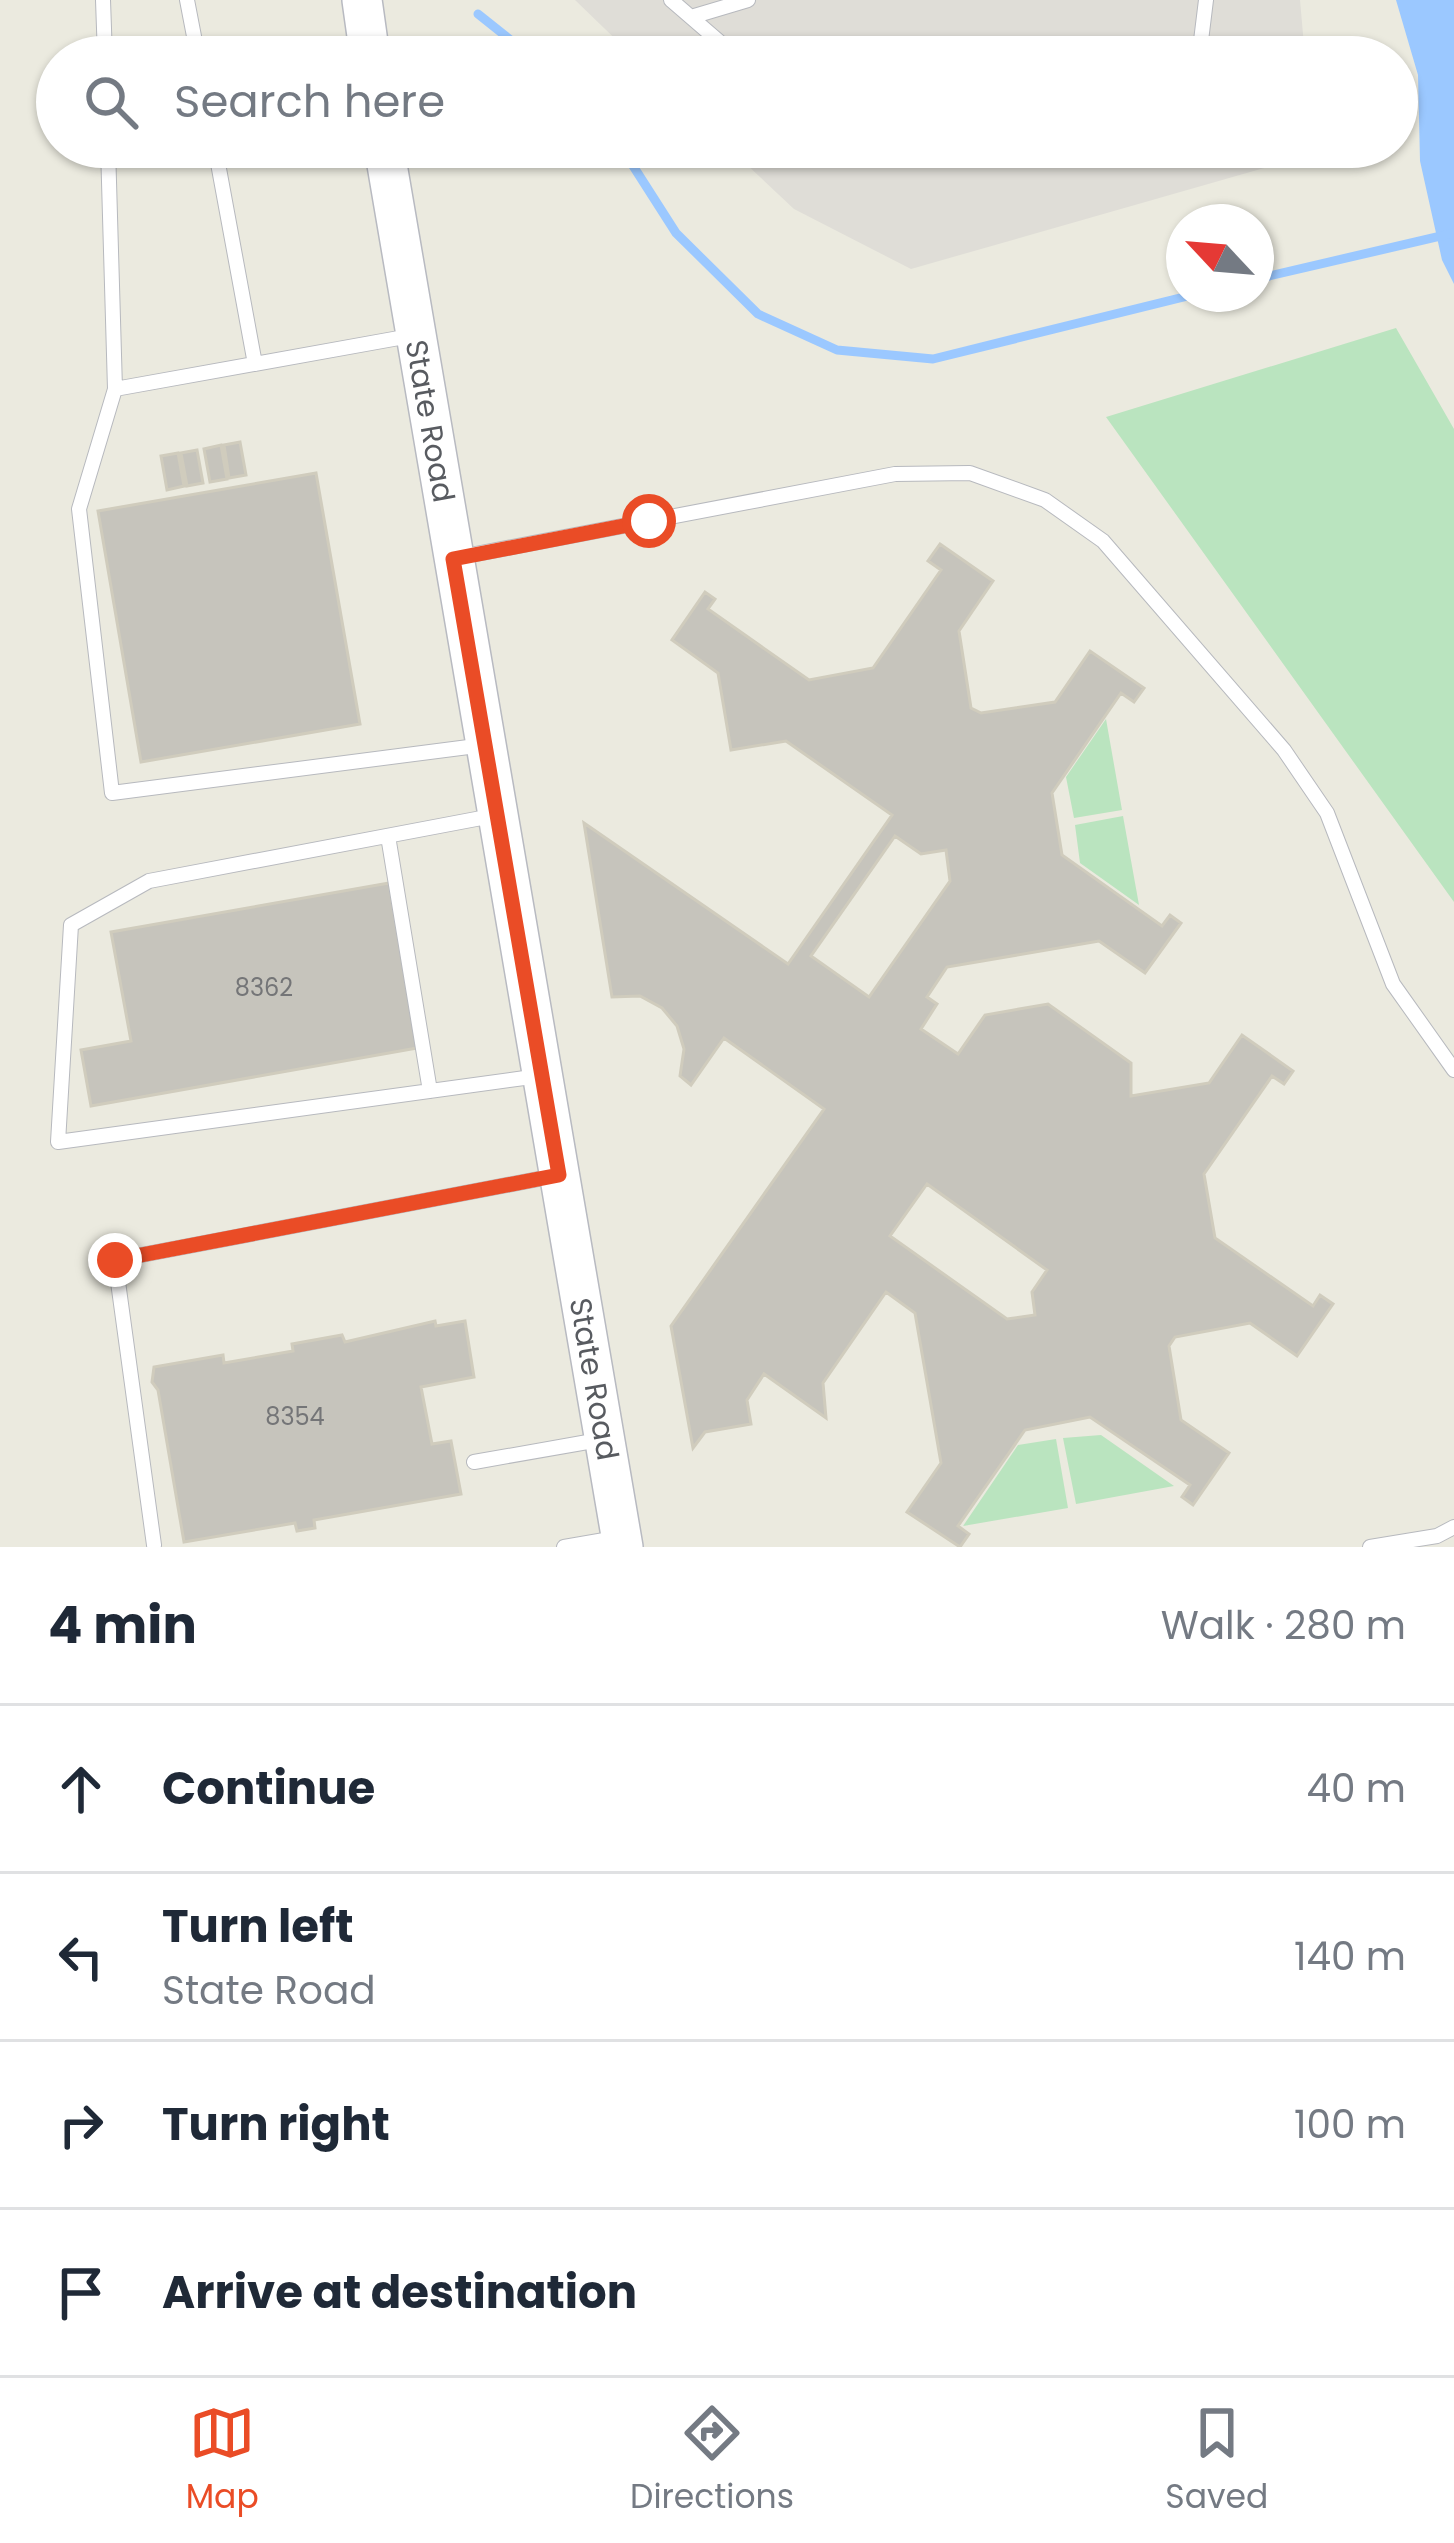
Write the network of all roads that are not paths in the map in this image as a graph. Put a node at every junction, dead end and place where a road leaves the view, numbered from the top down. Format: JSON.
{"nodes":[{"id":1,"x":103,"y":0,"type":"edge"},
{"id":2,"x":188,"y":0,"type":"edge"},
{"id":3,"x":362,"y":0,"type":"edge"},
{"id":4,"x":670,"y":0,"type":"edge"},
{"id":5,"x":748,"y":0,"type":"edge"},
{"id":6,"x":1206,"y":0,"type":"edge"},
{"id":7,"x":691,"y":17,"type":"junction"},
{"id":8,"x":104,"y":36,"type":"edge"},
{"id":9,"x":194,"y":36,"type":"edge"},
{"id":10,"x":367,"y":36,"type":"edge"},
{"id":11,"x":713,"y":36,"type":"edge"},
{"id":12,"x":1202,"y":36,"type":"edge"},
{"id":13,"x":109,"y":168,"type":"edge"},
{"id":14,"x":219,"y":168,"type":"edge"},
{"id":15,"x":387,"y":168,"type":"edge"},
{"id":16,"x":415,"y":335,"type":"junction"},
{"id":17,"x":255,"y":364,"type":"junction"},
{"id":18,"x":115,"y":389,"type":"junction"},
{"id":19,"x":453,"y":559,"type":"junction"},
{"id":20,"x":485,"y":745,"type":"junction"},
{"id":21,"x":497,"y":815,"type":"junction"},
{"id":22,"x":388,"y":836,"type":"junction"},
{"id":23,"x":1454,"y":1070,"type":"edge"},
{"id":24,"x":542,"y":1076,"type":"junction"},
{"id":25,"x":430,"y":1091,"type":"junction"},
{"id":26,"x":559,"y":1175,"type":"junction"},
{"id":27,"x":604,"y":1439,"type":"junction"},
{"id":28,"x":474,"y":1462,"type":"dead end"},
{"id":29,"x":1454,"y":1527,"type":"edge"},
{"id":30,"x":622,"y":1542,"type":"edge"},
{"id":31,"x":154,"y":1545,"type":"edge"},
{"id":32,"x":564,"y":1547,"type":"edge"},
{"id":33,"x":1370,"y":1547,"type":"edge"}],
"edges":[{"from":1,"to":8,"type":"lane"},
{"from":2,"to":9,"type":"lane"},
{"from":3,"to":10,"type":"main road"},
{"from":4,"to":7,"type":"lane"},
{"from":5,"to":7,"type":"lane"},
{"from":6,"to":12,"type":"lane"},
{"from":7,"to":11,"type":"lane"},
{"from":13,"to":18,"type":"lane"},
{"from":14,"to":17,"type":"lane"},
{"from":15,"to":16,"type":"main road","name":"State Road"},
{"from":16,"to":17,"type":"lane"},
{"from":16,"to":19,"type":"main road","name":"State Road"},
{"from":17,"to":18,"type":"lane"},
{"from":18,"to":20,"type":"lane"},
{"from":19,"to":20,"type":"main road","name":"State Road"},
{"from":19,"to":23,"type":"lane"},
{"from":20,"to":21,"type":"main road","name":"State Road"},
{"from":21,"to":22,"type":"lane"},
{"from":21,"to":24,"type":"main road","name":"State Road"},
{"from":22,"to":25,"type":"lane"},
{"from":22,"to":25,"type":"lane"},
{"from":24,"to":25,"type":"lane"},
{"from":24,"to":26,"type":"main road","name":"State Road"},
{"from":26,"to":27,"type":"main road","name":"State Road"},
{"from":26,"to":31,"type":"lane"},
{"from":27,"to":28,"type":"lane"},
{"from":27,"to":30,"type":"main road","name":"State Road"},
{"from":29,"to":33,"type":"lane"},
{"from":30,"to":32,"type":"lane"}]}
